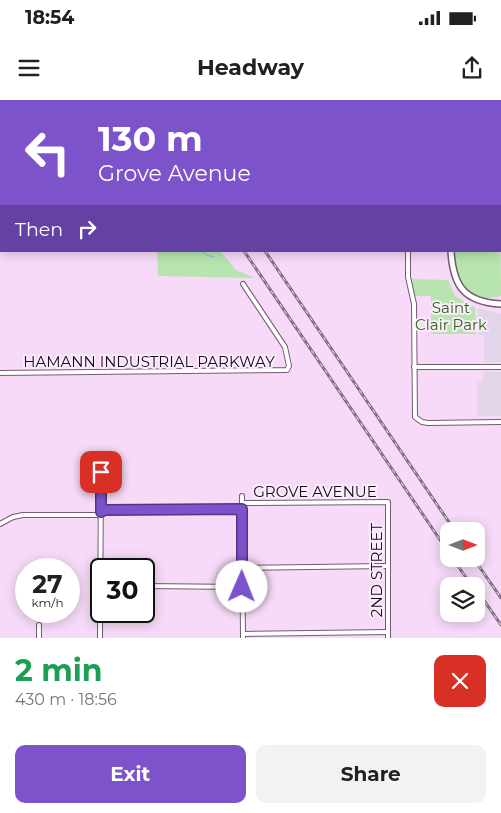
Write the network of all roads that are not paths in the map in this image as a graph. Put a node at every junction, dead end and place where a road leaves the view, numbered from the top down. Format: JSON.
{"nodes":[{"id":1,"x":408,"y":252,"type":"edge"},
{"id":2,"x":451,"y":252,"type":"edge"},
{"id":3,"x":243,"y":284,"type":"dead end"},
{"id":4,"x":501,"y":304,"type":"edge"},
{"id":5,"x":414,"y":367,"type":"junction"},
{"id":6,"x":501,"y":367,"type":"edge"},
{"id":7,"x":0,"y":373,"type":"edge"},
{"id":8,"x":501,"y":422,"type":"edge"},
{"id":9,"x":101,"y":472,"type":"dead end"},
{"id":10,"x":242,"y":496,"type":"dead end"},
{"id":11,"x":388,"y":502,"type":"joint"},
{"id":12,"x":242,"y":503,"type":"junction"},
{"id":13,"x":242,"y":509,"type":"junction"},
{"id":14,"x":101,"y":512,"type":"junction"},
{"id":15,"x":0,"y":524,"type":"edge"},
{"id":16,"x":101,"y":558,"type":"edge"},
{"id":17,"x":388,"y":566,"type":"junction"},
{"id":18,"x":242,"y":568,"type":"junction"},
{"id":19,"x":155,"y":586,"type":"edge"},
{"id":20,"x":242,"y":587,"type":"junction"},
{"id":21,"x":100,"y":623,"type":"edge"},
{"id":22,"x":39,"y":625,"type":"dead end"},
{"id":23,"x":388,"y":632,"type":"junction"},
{"id":24,"x":243,"y":636,"type":"edge"},
{"id":25,"x":39,"y":638,"type":"edge"},
{"id":26,"x":100,"y":638,"type":"edge"},
{"id":27,"x":388,"y":638,"type":"edge"}],
"edges":[{"from":1,"to":5,"type":"street"},
{"from":2,"to":4,"type":"street"},
{"from":3,"to":7,"type":"street","name":"HAMANN INDUSTRIAL PARKWAY"},
{"from":5,"to":6,"type":"street"},
{"from":5,"to":8,"type":"street"},
{"from":9,"to":14,"type":"street"},
{"from":10,"to":12,"type":"street"},
{"from":11,"to":12,"type":"street","name":"GROVE AVENUE"},
{"from":11,"to":17,"type":"street","name":"2ND STREET"},
{"from":12,"to":13,"type":"street"},
{"from":13,"to":14,"type":"street","name":"GROVE AVENUE"},
{"from":13,"to":18,"type":"street"},
{"from":14,"to":15,"type":"street","name":"GROVE AVENUE"},
{"from":14,"to":16,"type":"street"},
{"from":17,"to":18,"type":"street"},
{"from":17,"to":23,"type":"street","name":"2ND STREET"},
{"from":18,"to":20,"type":"street"},
{"from":19,"to":20,"type":"street"},
{"from":20,"to":24,"type":"street"},
{"from":21,"to":26,"type":"street"},
{"from":22,"to":25,"type":"street"},
{"from":23,"to":24,"type":"street"},
{"from":23,"to":27,"type":"street","name":"2ND STREET"}]}
